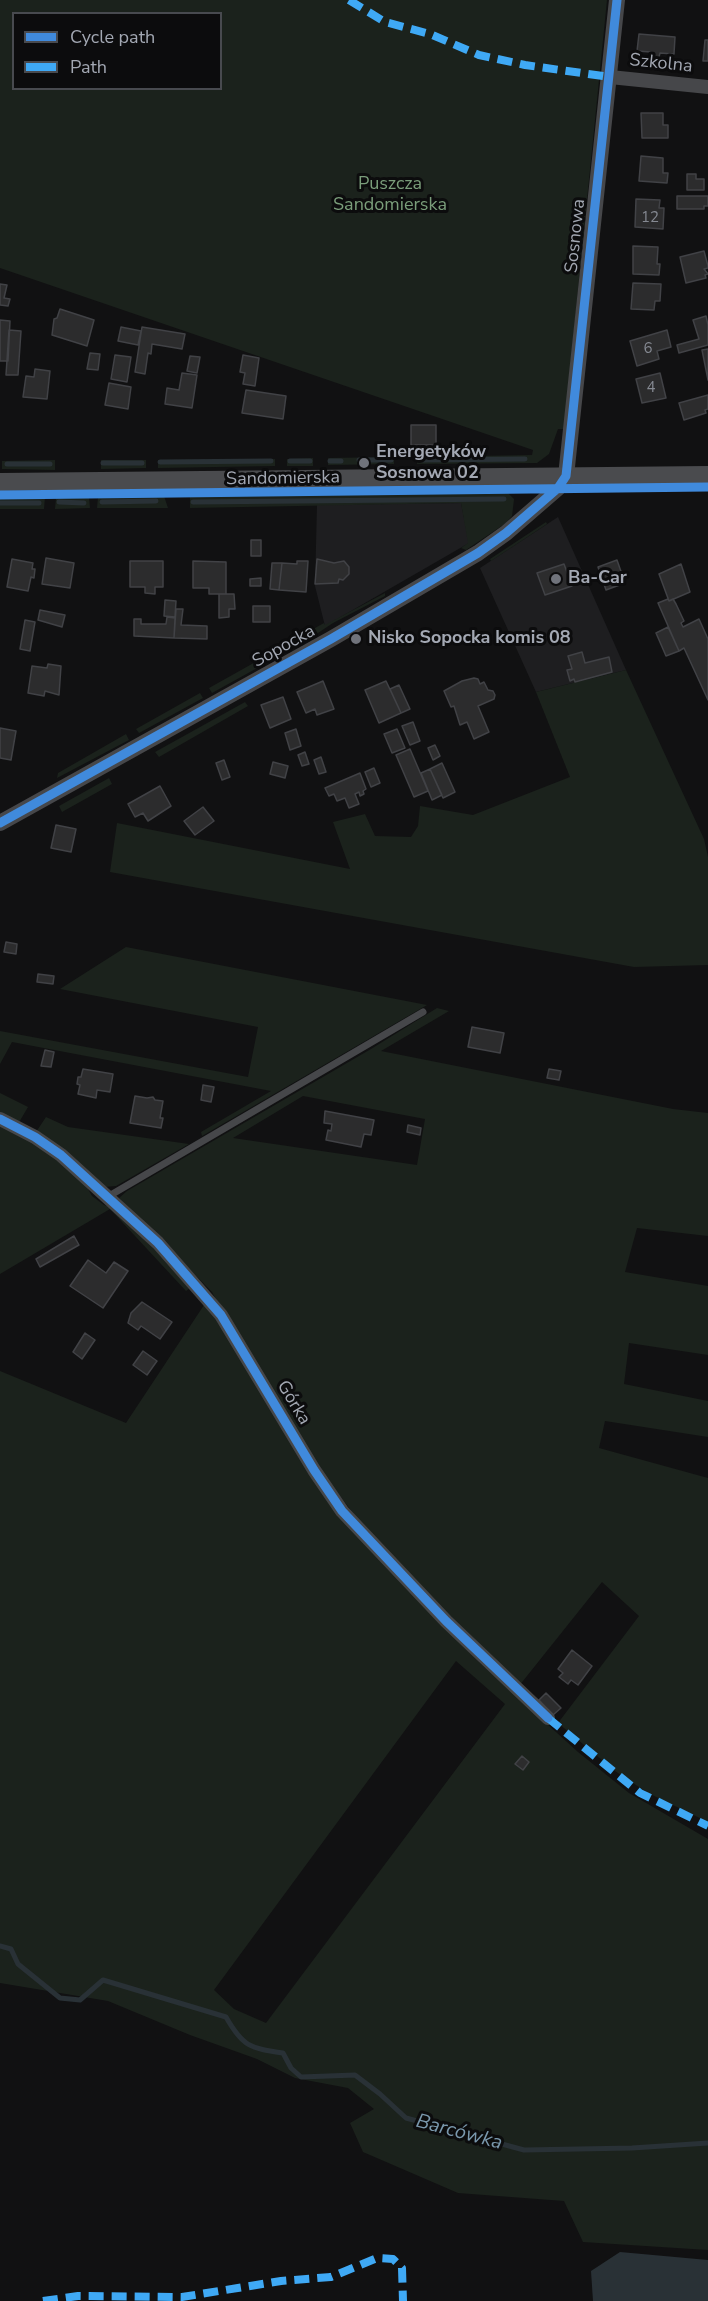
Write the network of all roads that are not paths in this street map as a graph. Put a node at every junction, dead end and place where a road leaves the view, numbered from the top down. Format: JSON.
{"nodes":[{"id":1,"x":617,"y":0,"type":"edge"},
{"id":2,"x":610,"y":77,"type":"junction"},
{"id":3,"x":708,"y":87,"type":"edge"},
{"id":4,"x":708,"y":475,"type":"edge"},
{"id":5,"x":566,"y":476,"type":"junction"},
{"id":6,"x":0,"y":482,"type":"edge"},
{"id":7,"x":0,"y":823,"type":"edge"},
{"id":8,"x":423,"y":1012,"type":"dead end"},
{"id":9,"x":0,"y":1119,"type":"edge"},
{"id":10,"x":109,"y":1196,"type":"junction"},
{"id":11,"x":548,"y":1718,"type":"dead end"}],
"edges":[{"from":1,"to":2,"type":"street","name":"Sosnowa"},
{"from":2,"to":3,"type":"street","name":"Szkolna"},
{"from":2,"to":5,"type":"street","name":"Sosnowa"},
{"from":4,"to":5,"type":"main road","name":"Sandomierska"},
{"from":5,"to":6,"type":"main road","name":"Sandomierska"},
{"from":5,"to":7,"type":"street","name":"Sopocka"},
{"from":8,"to":10,"type":"lane"},
{"from":9,"to":10,"type":"street","name":"Górka"},
{"from":10,"to":11,"type":"street","name":"Górka"}]}
